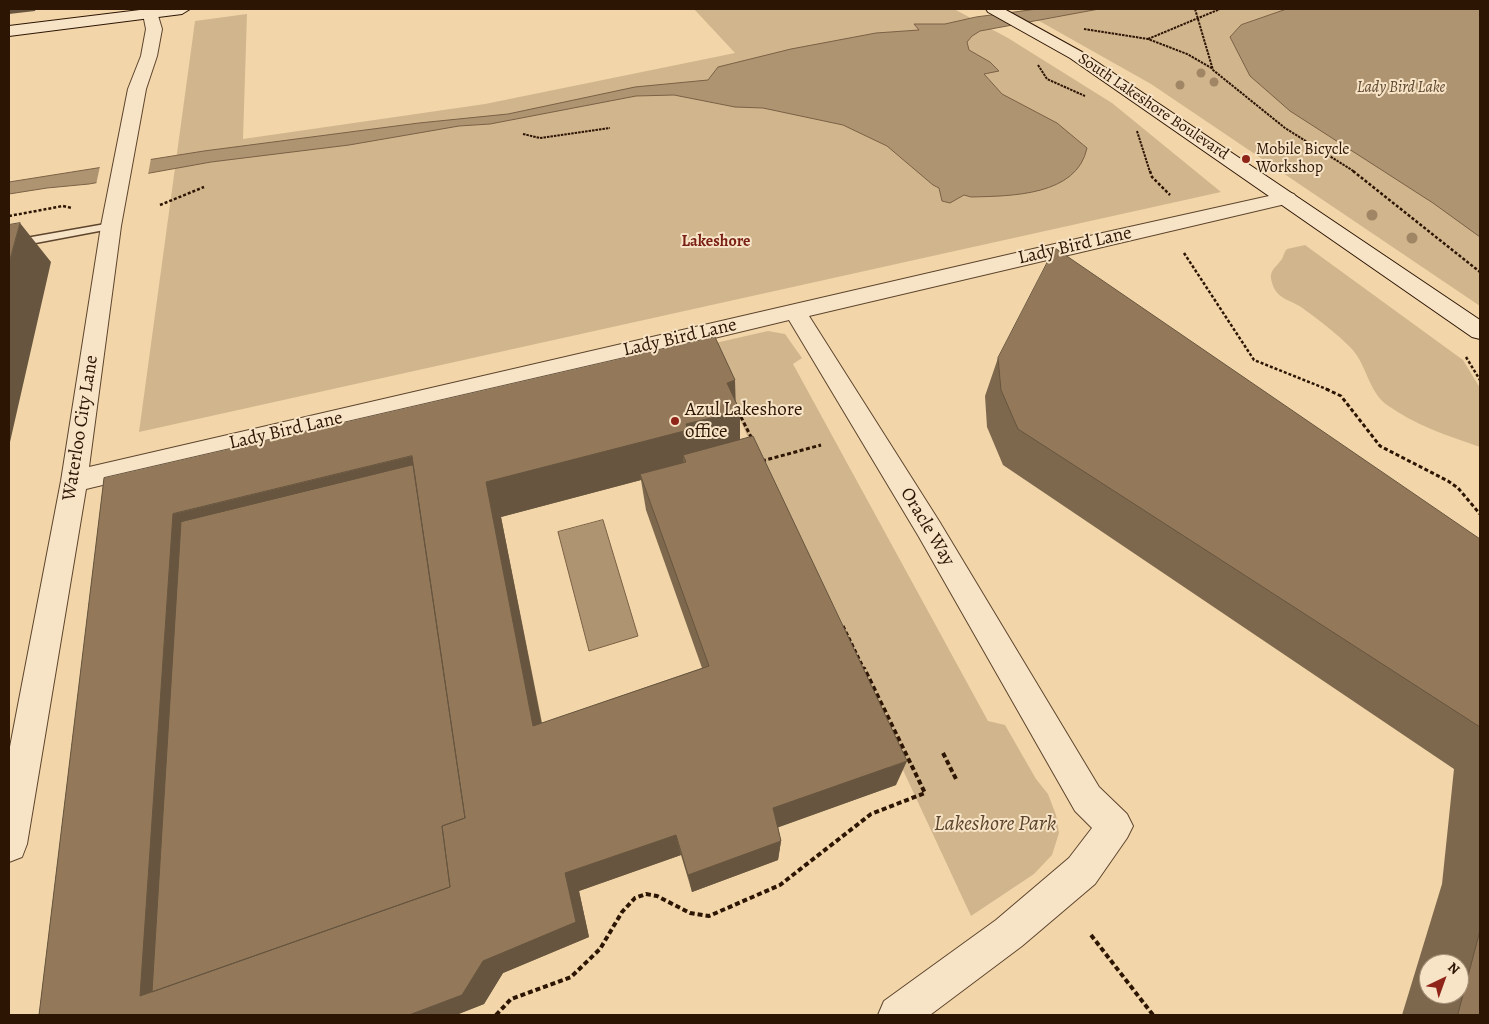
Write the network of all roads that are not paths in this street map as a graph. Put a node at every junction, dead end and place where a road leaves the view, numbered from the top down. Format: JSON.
{"nodes":[{"id":1,"x":182,"y":9,"type":"edge"},
{"id":2,"x":994,"y":9,"type":"edge"},
{"id":3,"x":149,"y":11,"type":"edge"},
{"id":4,"x":9,"y":31,"type":"edge"},
{"id":5,"x":1287,"y":198,"type":"junction"},
{"id":6,"x":111,"y":226,"type":"junction"},
{"id":7,"x":9,"y":245,"type":"edge"},
{"id":8,"x":795,"y":311,"type":"junction"},
{"id":9,"x":1480,"y":331,"type":"edge"},
{"id":10,"x":74,"y":481,"type":"junction"},
{"id":11,"x":9,"y":844,"type":"edge"},
{"id":12,"x":898,"y":1015,"type":"edge"}],
"edges":[{"from":1,"to":3,"type":"street"},
{"from":2,"to":5,"type":"street","name":"South Lakeshore Boulevard"},
{"from":3,"to":4,"type":"street"},
{"from":3,"to":6,"type":"street","name":"Waterloo City Lane"},
{"from":5,"to":8,"type":"street","name":"Lady Bird Lane"},
{"from":5,"to":9,"type":"street","name":"South Lakeshore Boulevard"},
{"from":6,"to":7,"type":"lane"},
{"from":6,"to":10,"type":"street","name":"Waterloo City Lane"},
{"from":8,"to":10,"type":"street","name":"Lady Bird Lane"},
{"from":8,"to":12,"type":"street","name":"Oracle Way"},
{"from":10,"to":11,"type":"street","name":"Waterloo City Lane"}]}
